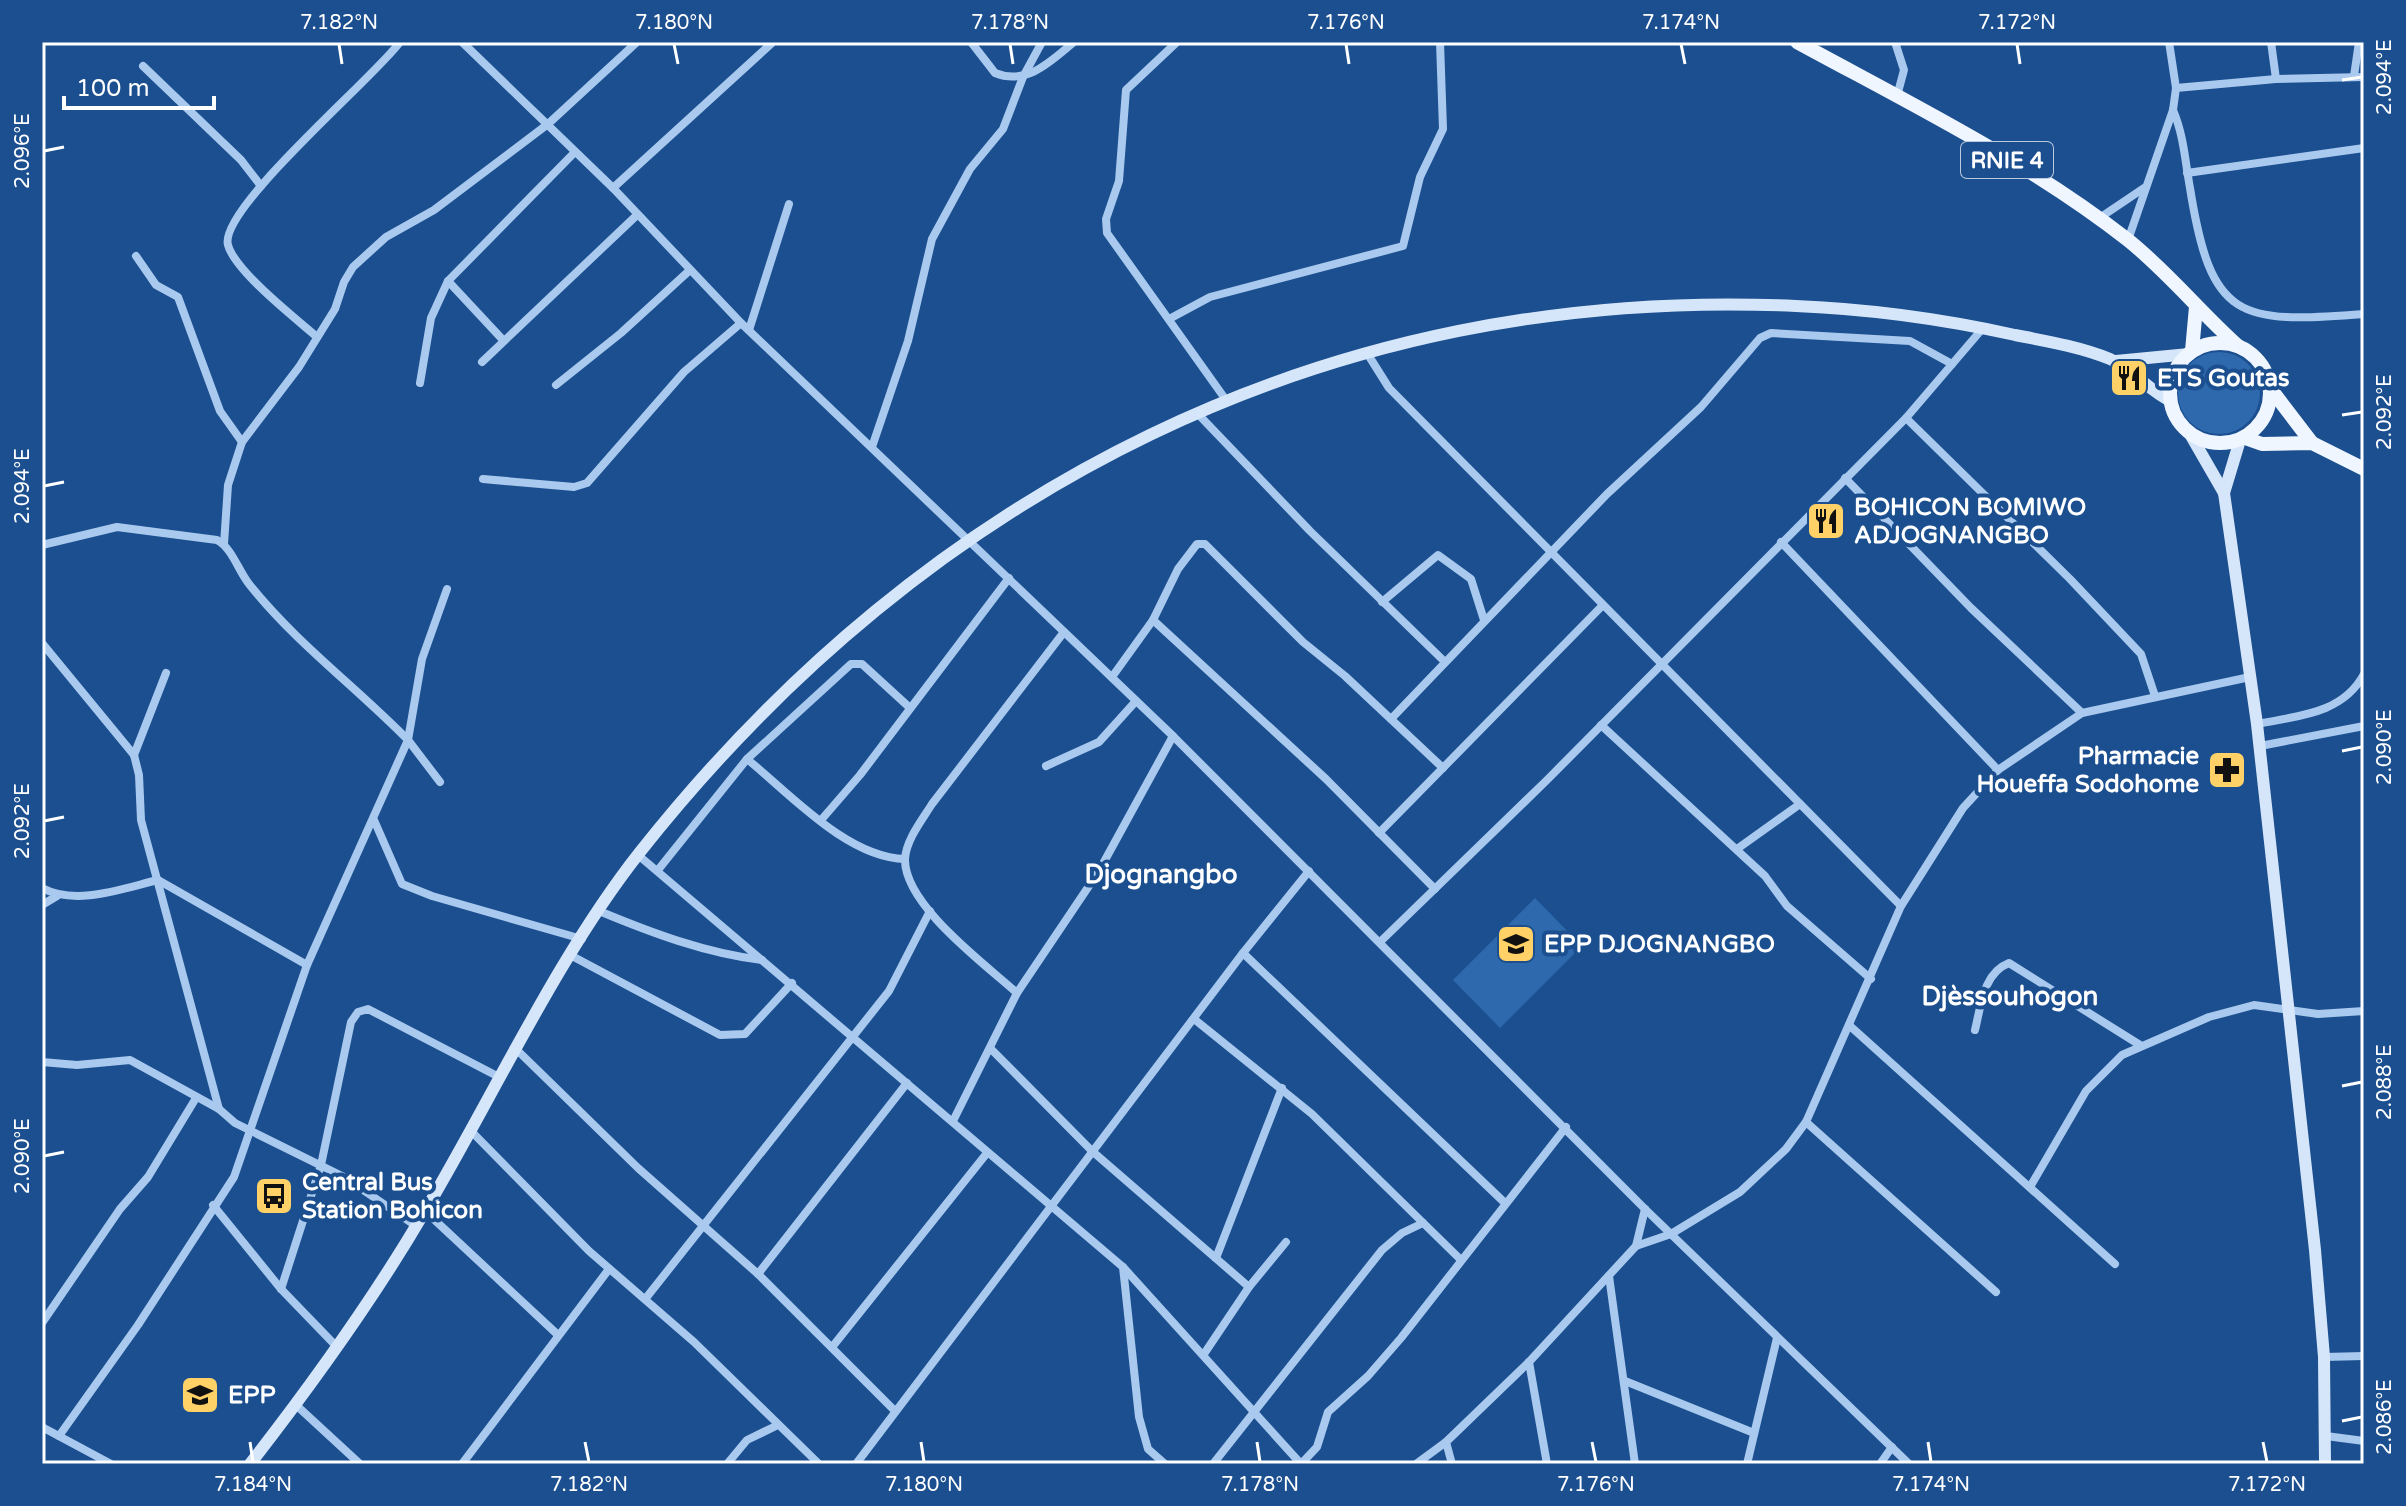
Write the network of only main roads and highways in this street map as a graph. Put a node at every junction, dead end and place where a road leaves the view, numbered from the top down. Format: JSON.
{"nodes":[{"id":1,"x":1797,"y":42,"type":"edge"},
{"id":2,"x":2196,"y":307,"type":"junction"},
{"id":3,"x":2238,"y":346,"type":"junction"},
{"id":4,"x":2190,"y":353,"type":"junction"},
{"id":5,"x":2116,"y":361,"type":"junction"},
{"id":6,"x":2270,"y":388,"type":"junction"},
{"id":7,"x":2171,"y":401,"type":"junction"},
{"id":8,"x":2190,"y":434,"type":"junction"},
{"id":9,"x":2242,"y":439,"type":"junction"},
{"id":10,"x":2312,"y":443,"type":"junction"},
{"id":11,"x":2364,"y":469,"type":"edge"},
{"id":12,"x":2224,"y":493,"type":"junction"},
{"id":13,"x":250,"y":1464,"type":"edge"},
{"id":14,"x":2325,"y":1464,"type":"edge"}],
"edges":[{"from":1,"to":2,"type":"main road","number":"RNIE 4"},
{"from":2,"to":3,"type":"main road","number":"RNIE 4"},
{"from":2,"to":4,"type":"main road"},
{"from":3,"to":4,"type":"main road"},
{"from":3,"to":6,"type":"main road","number":"RNIE 4"},
{"from":4,"to":5,"type":"main road"},
{"from":4,"to":7,"type":"main road"},
{"from":5,"to":7,"type":"main road"},
{"from":5,"to":13,"type":"main road"},
{"from":6,"to":9,"type":"main road"},
{"from":6,"to":10,"type":"main road","number":"RNIE 4"},
{"from":7,"to":8,"type":"main road"},
{"from":8,"to":9,"type":"main road","number":"RNIE 4"},
{"from":8,"to":12,"type":"main road"},
{"from":9,"to":10,"type":"main road","number":"RNIE 4"},
{"from":9,"to":12,"type":"main road"},
{"from":10,"to":11,"type":"main road","number":"RNIE 4"},
{"from":12,"to":14,"type":"main road"}]}
